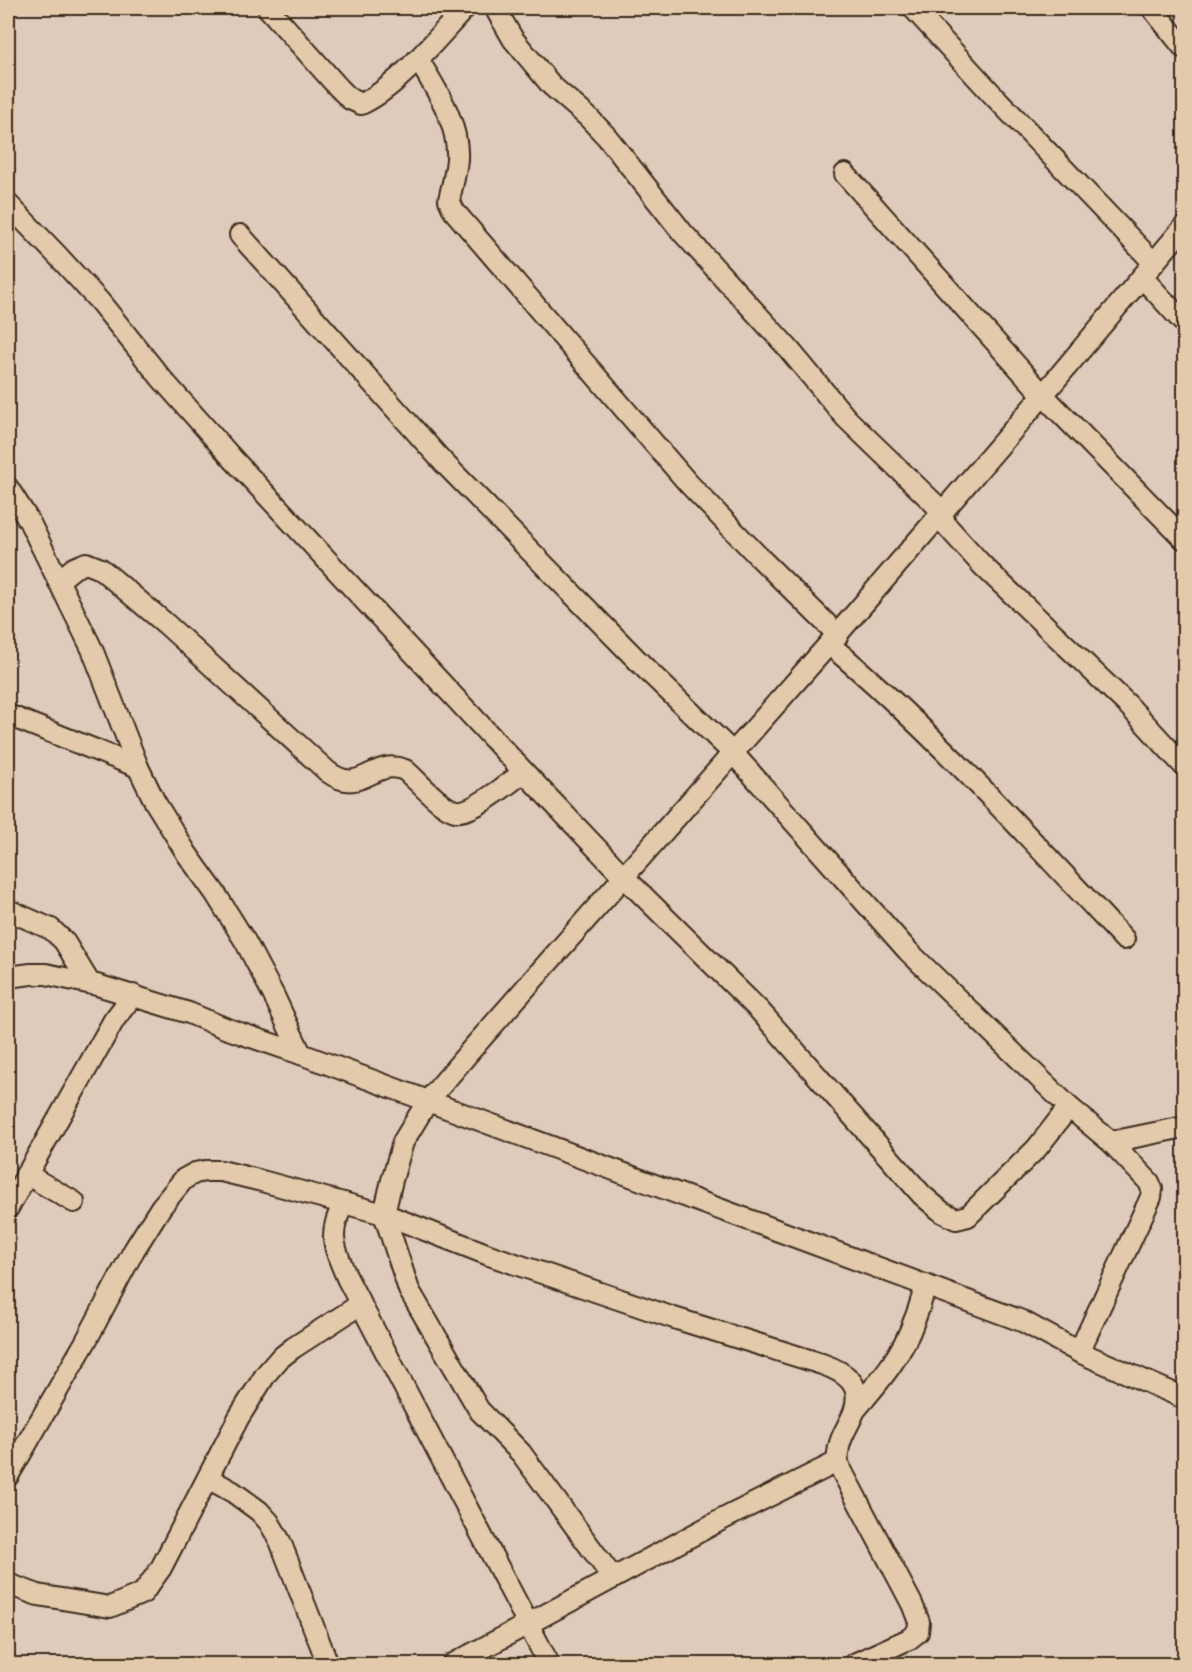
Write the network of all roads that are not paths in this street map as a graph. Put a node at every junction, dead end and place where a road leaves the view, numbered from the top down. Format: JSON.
{"nodes":[{"id":1,"x":268,"y":8,"type":"edge"},
{"id":2,"x":465,"y":8,"type":"edge"},
{"id":3,"x":495,"y":8,"type":"edge"},
{"id":4,"x":913,"y":8,"type":"edge"},
{"id":5,"x":1152,"y":8,"type":"edge"},
{"id":6,"x":1185,"y":48,"type":"edge"},
{"id":7,"x":418,"y":59,"type":"junction"},
{"id":8,"x":845,"y":174,"type":"dead end"},
{"id":9,"x":8,"y":204,"type":"edge"},
{"id":10,"x":1185,"y":227,"type":"edge"},
{"id":11,"x":240,"y":235,"type":"dead end"},
{"id":12,"x":1148,"y":270,"type":"junction"},
{"id":13,"x":1185,"y":323,"type":"edge"},
{"id":14,"x":1043,"y":395,"type":"junction"},
{"id":15,"x":8,"y":488,"type":"edge"},
{"id":16,"x":942,"y":511,"type":"junction"},
{"id":17,"x":1185,"y":539,"type":"edge"},
{"id":18,"x":58,"y":580,"type":"junction"},
{"id":19,"x":834,"y":639,"type":"junction"},
{"id":20,"x":8,"y":715,"type":"edge"},
{"id":21,"x":733,"y":753,"type":"junction"},
{"id":22,"x":1185,"y":766,"type":"edge"},
{"id":23,"x":138,"y":767,"type":"junction"},
{"id":24,"x":524,"y":772,"type":"junction"},
{"id":25,"x":624,"y":877,"type":"junction"},
{"id":26,"x":8,"y":910,"type":"edge"},
{"id":27,"x":1124,"y":939,"type":"dead end"},
{"id":28,"x":13,"y":976,"type":"edge"},
{"id":29,"x":89,"y":982,"type":"junction"},
{"id":30,"x":8,"y":994,"type":"edge"},
{"id":31,"x":133,"y":995,"type":"junction"},
{"id":32,"x":301,"y":1054,"type":"junction"},
{"id":33,"x":428,"y":1102,"type":"junction"},
{"id":34,"x":1069,"y":1107,"type":"junction"},
{"id":35,"x":1185,"y":1127,"type":"edge"},
{"id":36,"x":1111,"y":1142,"type":"junction"},
{"id":37,"x":26,"y":1174,"type":"junction"},
{"id":38,"x":74,"y":1202,"type":"dead end"},
{"id":39,"x":344,"y":1203,"type":"junction"},
{"id":40,"x":8,"y":1208,"type":"edge"},
{"id":41,"x":384,"y":1214,"type":"junction"},
{"id":42,"x":926,"y":1285,"type":"junction"},
{"id":43,"x":361,"y":1304,"type":"junction"},
{"id":44,"x":1079,"y":1352,"type":"junction"},
{"id":45,"x":881,"y":1378,"type":"junction"},
{"id":46,"x":853,"y":1381,"type":"junction"},
{"id":47,"x":1185,"y":1398,"type":"edge"},
{"id":48,"x":855,"y":1410,"type":"junction"},
{"id":49,"x":837,"y":1462,"type":"junction"},
{"id":50,"x":8,"y":1476,"type":"edge"},
{"id":51,"x":208,"y":1478,"type":"junction"},
{"id":52,"x":613,"y":1578,"type":"junction"},
{"id":53,"x":8,"y":1584,"type":"edge"},
{"id":54,"x":528,"y":1624,"type":"junction"},
{"id":55,"x":328,"y":1665,"type":"edge"},
{"id":56,"x":453,"y":1665,"type":"edge"},
{"id":57,"x":549,"y":1665,"type":"edge"},
{"id":58,"x":854,"y":1665,"type":"edge"}],
"edges":[{"from":1,"to":7,"type":"street"},
{"from":2,"to":7,"type":"street"},
{"from":3,"to":16,"type":"street"},
{"from":4,"to":12,"type":"street"},
{"from":5,"to":6,"type":"street"},
{"from":7,"to":19,"type":"street"},
{"from":8,"to":14,"type":"street"},
{"from":9,"to":24,"type":"street"},
{"from":10,"to":12,"type":"street"},
{"from":11,"to":21,"type":"street"},
{"from":12,"to":13,"type":"street"},
{"from":12,"to":14,"type":"street"},
{"from":14,"to":16,"type":"street"},
{"from":14,"to":17,"type":"street"},
{"from":15,"to":18,"type":"street"},
{"from":16,"to":19,"type":"street"},
{"from":16,"to":22,"type":"street"},
{"from":18,"to":23,"type":"street"},
{"from":18,"to":24,"type":"street"},
{"from":19,"to":21,"type":"street"},
{"from":19,"to":27,"type":"street"},
{"from":20,"to":23,"type":"street"},
{"from":21,"to":25,"type":"street"},
{"from":21,"to":34,"type":"street"},
{"from":23,"to":32,"type":"street"},
{"from":24,"to":25,"type":"street"},
{"from":25,"to":33,"type":"street"},
{"from":25,"to":34,"type":"street"},
{"from":26,"to":29,"type":"street"},
{"from":28,"to":29,"type":"street"},
{"from":28,"to":30,"type":"street"},
{"from":29,"to":31,"type":"street"},
{"from":31,"to":32,"type":"street"},
{"from":31,"to":37,"type":"street"},
{"from":32,"to":33,"type":"street"},
{"from":33,"to":41,"type":"street"},
{"from":33,"to":42,"type":"street"},
{"from":34,"to":36,"type":"street"},
{"from":35,"to":36,"type":"street"},
{"from":36,"to":44,"type":"street"},
{"from":37,"to":38,"type":"street"},
{"from":37,"to":40,"type":"street"},
{"from":39,"to":41,"type":"street"},
{"from":39,"to":43,"type":"street"},
{"from":39,"to":50,"type":"street"},
{"from":41,"to":46,"type":"street"},
{"from":41,"to":52,"type":"street"},
{"from":42,"to":44,"type":"street"},
{"from":42,"to":45,"type":"street"},
{"from":43,"to":51,"type":"street"},
{"from":43,"to":54,"type":"street"},
{"from":44,"to":47,"type":"street"},
{"from":45,"to":46,"type":"street"},
{"from":45,"to":48,"type":"street"},
{"from":46,"to":48,"type":"street"},
{"from":48,"to":49,"type":"street"},
{"from":49,"to":52,"type":"street"},
{"from":49,"to":58,"type":"street"},
{"from":51,"to":53,"type":"street"},
{"from":51,"to":55,"type":"street"},
{"from":52,"to":54,"type":"street"},
{"from":54,"to":56,"type":"street"},
{"from":54,"to":57,"type":"street"}]}
